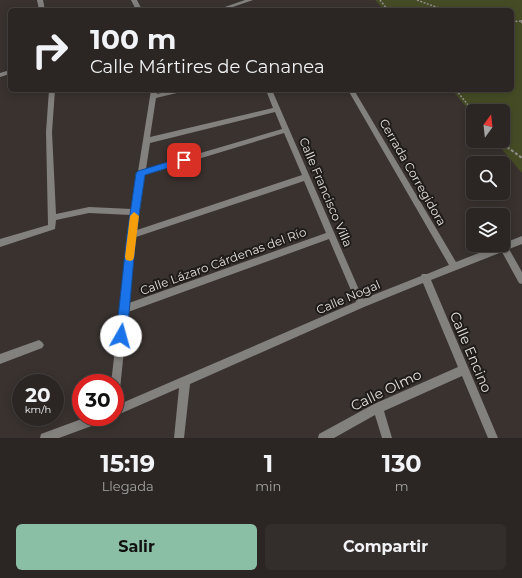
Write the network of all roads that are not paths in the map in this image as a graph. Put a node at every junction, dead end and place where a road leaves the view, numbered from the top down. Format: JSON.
{"nodes":[{"id":1,"x":250,"y":0,"type":"edge"},
{"id":2,"x":236,"y":2,"type":"edge"},
{"id":3,"x":223,"y":8,"type":"edge"},
{"id":4,"x":52,"y":92,"type":"edge"},
{"id":5,"x":163,"y":92,"type":"edge"},
{"id":6,"x":270,"y":92,"type":"edge"},
{"id":7,"x":352,"y":92,"type":"edge"},
{"id":8,"x":153,"y":93,"type":"edge"},
{"id":9,"x":277,"y":109,"type":"junction"},
{"id":10,"x":286,"y":130,"type":"junction"},
{"id":11,"x":146,"y":141,"type":"junction"},
{"id":12,"x":141,"y":173,"type":"junction"},
{"id":13,"x":306,"y":177,"type":"junction"},
{"id":14,"x":135,"y":212,"type":"junction"},
{"id":15,"x":52,"y":218,"type":"junction"},
{"id":16,"x":132,"y":235,"type":"junction"},
{"id":17,"x":331,"y":235,"type":"junction"},
{"id":18,"x":522,"y":240,"type":"edge"},
{"id":19,"x":0,"y":243,"type":"edge"},
{"id":20,"x":510,"y":245,"type":"edge"},
{"id":21,"x":491,"y":252,"type":"edge"},
{"id":22,"x":507,"y":252,"type":"edge"},
{"id":23,"x":454,"y":266,"type":"junction"},
{"id":24,"x":425,"y":277,"type":"junction"},
{"id":25,"x":522,"y":280,"type":"edge"},
{"id":26,"x":361,"y":304,"type":"junction"},
{"id":27,"x":124,"y":310,"type":"junction"},
{"id":28,"x":40,"y":345,"type":"dead end"},
{"id":29,"x":0,"y":359,"type":"edge"},
{"id":30,"x":463,"y":370,"type":"junction"},
{"id":31,"x":117,"y":374,"type":"edge"},
{"id":32,"x":185,"y":380,"type":"junction"},
{"id":33,"x":124,"y":407,"type":"edge"},
{"id":34,"x":378,"y":408,"type":"junction"},
{"id":35,"x":80,"y":426,"type":"edge"},
{"id":36,"x":60,"y":435,"type":"edge"},
{"id":37,"x":45,"y":438,"type":"edge"},
{"id":38,"x":179,"y":438,"type":"edge"},
{"id":39,"x":323,"y":438,"type":"edge"},
{"id":40,"x":387,"y":438,"type":"edge"},
{"id":41,"x":493,"y":438,"type":"edge"}],
"edges":[{"from":1,"to":2,"type":"street"},
{"from":2,"to":3,"type":"street"},
{"from":4,"to":15,"type":"street"},
{"from":5,"to":8,"type":"street"},
{"from":6,"to":9,"type":"street","name":"Calle Francisco Villa"},
{"from":7,"to":23,"type":"street","name":"Cerrada Corregidora"},
{"from":8,"to":11,"type":"street"},
{"from":9,"to":10,"type":"street","name":"Calle Francisco Villa"},
{"from":9,"to":11,"type":"street"},
{"from":10,"to":12,"type":"street"},
{"from":10,"to":13,"type":"street","name":"Calle Francisco Villa"},
{"from":11,"to":12,"type":"street"},
{"from":12,"to":14,"type":"street"},
{"from":13,"to":16,"type":"street"},
{"from":13,"to":17,"type":"street","name":"Calle Francisco Villa"},
{"from":14,"to":15,"type":"street"},
{"from":14,"to":16,"type":"street"},
{"from":15,"to":19,"type":"street"},
{"from":16,"to":27,"type":"street"},
{"from":17,"to":26,"type":"street","name":"Calle Francisco Villa"},
{"from":17,"to":27,"type":"street","name":"Calle Lázaro Cárdenas del Río"},
{"from":18,"to":20,"type":"street","name":"Calle Nogal"},
{"from":21,"to":23,"type":"street","name":"Calle Nogal"},
{"from":22,"to":25,"type":"street"},
{"from":23,"to":24,"type":"street","name":"Calle Nogal"},
{"from":24,"to":26,"type":"street","name":"Calle Nogal"},
{"from":24,"to":30,"type":"street","name":"Calle Encino"},
{"from":26,"to":32,"type":"street","name":"Calle Nogal"},
{"from":27,"to":31,"type":"street"},
{"from":28,"to":29,"type":"street"},
{"from":30,"to":34,"type":"street","name":"Calle Olmo"},
{"from":30,"to":41,"type":"street","name":"Calle Encino"},
{"from":32,"to":33,"type":"street","name":"Calle Nogal"},
{"from":32,"to":38,"type":"street"},
{"from":34,"to":39,"type":"street","name":"Calle Olmo"},
{"from":34,"to":40,"type":"street"},
{"from":35,"to":36,"type":"street"},
{"from":36,"to":37,"type":"street"}]}
